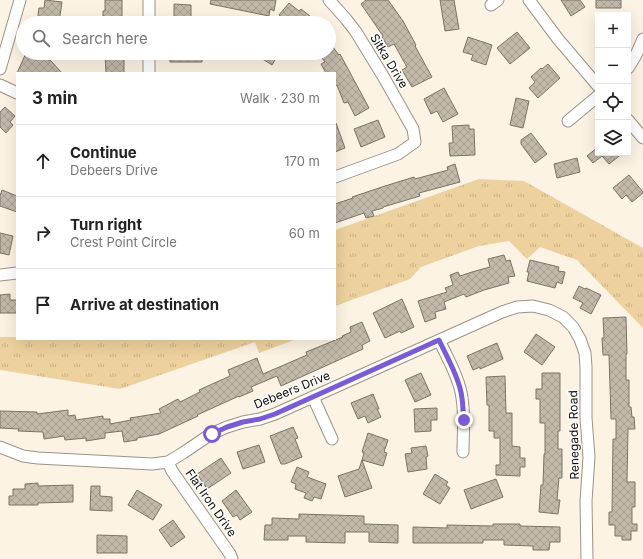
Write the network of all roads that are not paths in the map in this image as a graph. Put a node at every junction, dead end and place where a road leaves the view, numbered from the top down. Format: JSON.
{"nodes":[{"id":1,"x":20,"y":0,"type":"edge"},
{"id":2,"x":149,"y":0,"type":"edge"},
{"id":3,"x":329,"y":0,"type":"edge"},
{"id":4,"x":529,"y":0,"type":"edge"},
{"id":5,"x":149,"y":16,"type":"edge"},
{"id":6,"x":643,"y":39,"type":"edge"},
{"id":7,"x":149,"y":60,"type":"edge"},
{"id":8,"x":631,"y":63,"type":"edge"},
{"id":9,"x":0,"y":69,"type":"edge"},
{"id":10,"x":149,"y":72,"type":"edge"},
{"id":11,"x":596,"y":84,"type":"edge"},
{"id":12,"x":0,"y":85,"type":"edge"},
{"id":13,"x":16,"y":93,"type":"edge"},
{"id":14,"x":595,"y":98,"type":"edge"},
{"id":15,"x":568,"y":121,"type":"dead end"},
{"id":16,"x":631,"y":124,"type":"edge"},
{"id":17,"x":643,"y":138,"type":"edge"},
{"id":18,"x":336,"y":177,"type":"edge"},
{"id":19,"x":16,"y":273,"type":"edge"},
{"id":20,"x":0,"y":275,"type":"edge"},
{"id":21,"x":563,"y":317,"type":"joint"},
{"id":22,"x":439,"y":340,"type":"junction"},
{"id":23,"x":313,"y":397,"type":"junction"},
{"id":24,"x":332,"y":439,"type":"dead end"},
{"id":25,"x":0,"y":447,"type":"edge"},
{"id":26,"x":463,"y":452,"type":"dead end"},
{"id":27,"x":168,"y":462,"type":"junction"},
{"id":28,"x":232,"y":559,"type":"edge"},
{"id":29,"x":587,"y":559,"type":"edge"}],
"edges":[{"from":1,"to":9,"type":"street"},
{"from":2,"to":5,"type":"street"},
{"from":3,"to":18,"type":"street","name":"Sitka Drive"},
{"from":4,"to":11,"type":"street"},
{"from":6,"to":8,"type":"street"},
{"from":7,"to":10,"type":"street"},
{"from":12,"to":13,"type":"street"},
{"from":14,"to":15,"type":"street"},
{"from":16,"to":17,"type":"street"},
{"from":19,"to":20,"type":"street"},
{"from":21,"to":22,"type":"street","name":"Debeers Drive"},
{"from":21,"to":29,"type":"street","name":"Renegade Road"},
{"from":22,"to":23,"type":"street","name":"Debeers Drive"},
{"from":22,"to":26,"type":"street"},
{"from":23,"to":24,"type":"street"},
{"from":23,"to":27,"type":"street","name":"Debeers Drive"},
{"from":25,"to":27,"type":"street","name":"Debeers Drive"},
{"from":27,"to":28,"type":"street","name":"Flat Iron Drive"}]}
